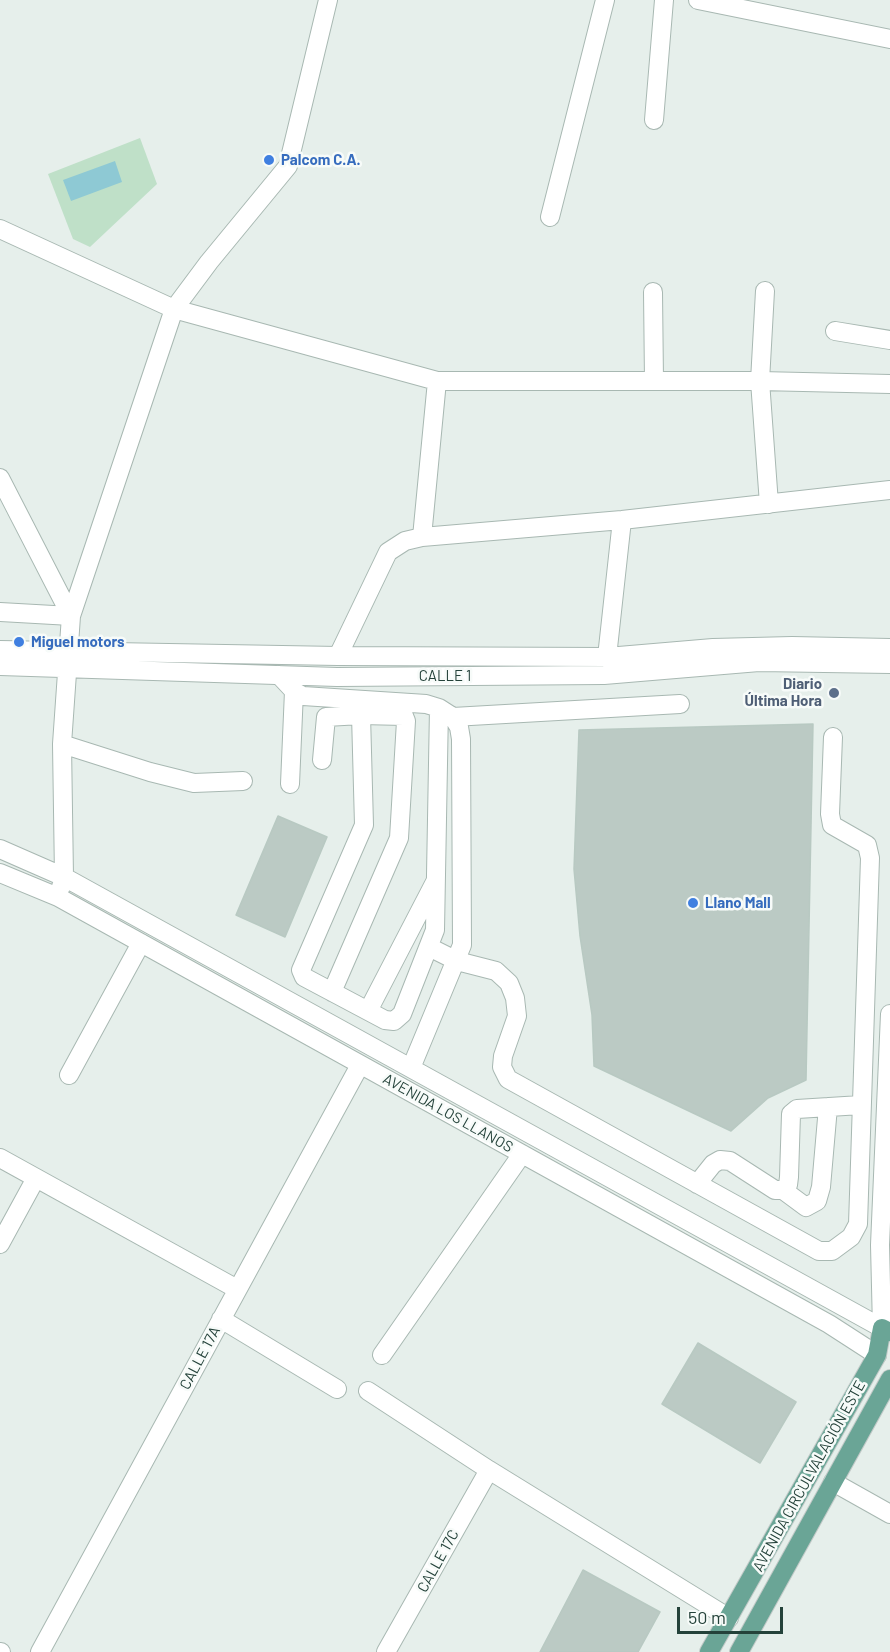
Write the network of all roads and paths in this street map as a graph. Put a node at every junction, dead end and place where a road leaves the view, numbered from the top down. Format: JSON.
{"nodes":[{"id":1,"x":328,"y":0,"type":"edge"},
{"id":2,"x":604,"y":0,"type":"edge"},
{"id":3,"x":664,"y":0,"type":"edge"},
{"id":4,"x":698,"y":0,"type":"edge"},
{"id":5,"x":890,"y":39,"type":"edge"},
{"id":6,"x":654,"y":120,"type":"dead end"},
{"id":7,"x":550,"y":217,"type":"dead end"},
{"id":8,"x":0,"y":229,"type":"edge"},
{"id":9,"x":765,"y":291,"type":"dead end"},
{"id":10,"x":653,"y":292,"type":"dead end"},
{"id":11,"x":174,"y":309,"type":"junction"},
{"id":12,"x":835,"y":331,"type":"dead end"},
{"id":13,"x":890,"y":340,"type":"edge"},
{"id":14,"x":437,"y":381,"type":"junction"},
{"id":15,"x":654,"y":381,"type":"junction"},
{"id":16,"x":760,"y":381,"type":"junction"},
{"id":17,"x":890,"y":384,"type":"edge"},
{"id":18,"x":0,"y":478,"type":"edge"},
{"id":19,"x":890,"y":490,"type":"edge"},
{"id":20,"x":769,"y":504,"type":"junction"},
{"id":21,"x":622,"y":520,"type":"junction"},
{"id":22,"x":422,"y":537,"type":"junction"},
{"id":23,"x":0,"y":612,"type":"edge"},
{"id":24,"x":71,"y":616,"type":"junction"},
{"id":25,"x":890,"y":648,"type":"edge"},
{"id":26,"x":0,"y":650,"type":"edge"},
{"id":27,"x":338,"y":656,"type":"junction"},
{"id":28,"x":607,"y":657,"type":"junction"},
{"id":29,"x":68,"y":659,"type":"junction"},
{"id":30,"x":890,"y":664,"type":"edge"},
{"id":31,"x":0,"y":666,"type":"edge"},
{"id":32,"x":279,"y":675,"type":"junction"},
{"id":33,"x":294,"y":691,"type":"junction"},
{"id":34,"x":680,"y":704,"type":"dead end"},
{"id":35,"x":446,"y":712,"type":"junction"},
{"id":36,"x":361,"y":715,"type":"junction"},
{"id":37,"x":833,"y":737,"type":"dead end"},
{"id":38,"x":62,"y":744,"type":"junction"},
{"id":39,"x":322,"y":760,"type":"dead end"},
{"id":40,"x":243,"y":781,"type":"dead end"},
{"id":41,"x":290,"y":784,"type":"dead end"},
{"id":42,"x":0,"y":849,"type":"edge"},
{"id":43,"x":0,"y":873,"type":"edge"},
{"id":44,"x":64,"y":877,"type":"junction"},
{"id":45,"x":437,"y":878,"type":"junction"},
{"id":46,"x":58,"y":897,"type":"junction"},
{"id":47,"x":141,"y":943,"type":"junction"},
{"id":48,"x":429,"y":947,"type":"junction"},
{"id":49,"x":457,"y":961,"type":"junction"},
{"id":50,"x":332,"y":992,"type":"junction"},
{"id":51,"x":368,"y":1011,"type":"junction"},
{"id":52,"x":890,"y":1014,"type":"edge"},
{"id":53,"x":360,"y":1065,"type":"junction"},
{"id":54,"x":411,"y":1068,"type":"junction"},
{"id":55,"x":69,"y":1075,"type":"dead end"},
{"id":56,"x":861,"y":1105,"type":"junction"},
{"id":57,"x":828,"y":1107,"type":"junction"},
{"id":58,"x":522,"y":1154,"type":"junction"},
{"id":59,"x":0,"y":1158,"type":"edge"},
{"id":60,"x":36,"y":1178,"type":"junction"},
{"id":61,"x":697,"y":1184,"type":"junction"},
{"id":62,"x":783,"y":1191,"type":"junction"},
{"id":63,"x":0,"y":1244,"type":"edge"},
{"id":64,"x":237,"y":1289,"type":"junction"},
{"id":65,"x":221,"y":1319,"type":"junction"},
{"id":66,"x":886,"y":1330,"type":"edge"},
{"id":67,"x":382,"y":1355,"type":"dead end"},
{"id":68,"x":884,"y":1360,"type":"edge"},
{"id":69,"x":890,"y":1379,"type":"edge"},
{"id":70,"x":337,"y":1389,"type":"dead end"},
{"id":71,"x":368,"y":1391,"type":"dead end"},
{"id":72,"x":489,"y":1470,"type":"junction"},
{"id":73,"x":833,"y":1482,"type":"junction"},
{"id":74,"x":890,"y":1514,"type":"edge"},
{"id":75,"x":729,"y":1618,"type":"junction"},
{"id":76,"x":40,"y":1652,"type":"edge"},
{"id":77,"x":386,"y":1652,"type":"edge"},
{"id":78,"x":709,"y":1652,"type":"edge"},
{"id":79,"x":739,"y":1652,"type":"edge"}],
"edges":[{"from":1,"to":11,"type":"street"},
{"from":2,"to":7,"type":"street"},
{"from":3,"to":6,"type":"street"},
{"from":4,"to":5,"type":"street"},
{"from":8,"to":11,"type":"street"},
{"from":9,"to":16,"type":"street"},
{"from":10,"to":15,"type":"street"},
{"from":11,"to":14,"type":"street"},
{"from":11,"to":24,"type":"street"},
{"from":12,"to":13,"type":"street"},
{"from":14,"to":15,"type":"street"},
{"from":14,"to":22,"type":"street"},
{"from":15,"to":16,"type":"street"},
{"from":16,"to":17,"type":"street"},
{"from":16,"to":20,"type":"street"},
{"from":18,"to":24,"type":"street"},
{"from":19,"to":20,"type":"street"},
{"from":20,"to":21,"type":"street"},
{"from":21,"to":22,"type":"street"},
{"from":21,"to":28,"type":"street"},
{"from":22,"to":27,"type":"street"},
{"from":23,"to":24,"type":"street"},
{"from":24,"to":29,"type":"street"},
{"from":25,"to":28,"type":"street","name":"CALLE 1"},
{"from":26,"to":29,"type":"street","name":"CALLE 1"},
{"from":27,"to":28,"type":"street","name":"CALLE 1"},
{"from":27,"to":29,"type":"street","name":"CALLE 1"},
{"from":29,"to":31,"type":"street","name":"CALLE 1"},
{"from":29,"to":32,"type":"street","name":"CALLE 1"},
{"from":29,"to":38,"type":"street"},
{"from":30,"to":32,"type":"street","name":"CALLE 1"},
{"from":32,"to":33,"type":"street"},
{"from":33,"to":35,"type":"street"},
{"from":33,"to":41,"type":"street"},
{"from":34,"to":35,"type":"street"},
{"from":35,"to":45,"type":"street"},
{"from":35,"to":49,"type":"street"},
{"from":36,"to":39,"type":"street"},
{"from":36,"to":50,"type":"street"},
{"from":36,"to":50,"type":"street"},
{"from":37,"to":56,"type":"street"},
{"from":38,"to":40,"type":"street"},
{"from":38,"to":44,"type":"street"},
{"from":42,"to":44,"type":"street","name":"AVENIDA LOS LLANOS"},
{"from":43,"to":46,"type":"street","name":"AVENIDA LOS LLANOS"},
{"from":44,"to":46,"type":"street"},
{"from":44,"to":54,"type":"street","name":"AVENIDA LOS LLANOS"},
{"from":45,"to":48,"type":"street"},
{"from":45,"to":51,"type":"street"},
{"from":46,"to":47,"type":"street","name":"AVENIDA LOS LLANOS"},
{"from":47,"to":53,"type":"street","name":"AVENIDA LOS LLANOS"},
{"from":47,"to":55,"type":"street"},
{"from":48,"to":49,"type":"street"},
{"from":48,"to":51,"type":"street"},
{"from":49,"to":54,"type":"street"},
{"from":49,"to":61,"type":"street"},
{"from":50,"to":51,"type":"street"},
{"from":52,"to":66,"type":"street"},
{"from":53,"to":58,"type":"street","name":"AVENIDA LOS LLANOS"},
{"from":53,"to":64,"type":"street","name":"CALLE 17A"},
{"from":54,"to":66,"type":"street","name":"AVENIDA LOS LLANOS"},
{"from":56,"to":57,"type":"street"},
{"from":56,"to":61,"type":"street"},
{"from":57,"to":62,"type":"street"},
{"from":57,"to":62,"type":"street"},
{"from":58,"to":67,"type":"street"},
{"from":58,"to":68,"type":"street","name":"AVENIDA LOS LLANOS"},
{"from":59,"to":60,"type":"street"},
{"from":60,"to":63,"type":"street"},
{"from":60,"to":64,"type":"street"},
{"from":61,"to":62,"type":"street"},
{"from":64,"to":65,"type":"street","name":"CALLE 17A"},
{"from":65,"to":70,"type":"street"},
{"from":65,"to":76,"type":"street","name":"CALLE 17A"},
{"from":66,"to":68,"type":"main road","name":"AVENIDA CIRCULVALACIÓN ESTE"},
{"from":68,"to":75,"type":"main road","name":"AVENIDA CIRCULVALACIÓN ESTE"},
{"from":69,"to":73,"type":"main road","name":"AVENIDA CIRCULVALACIÓN ESTE"},
{"from":71,"to":72,"type":"street"},
{"from":72,"to":75,"type":"street"},
{"from":72,"to":77,"type":"street","name":"CALLE 17C"},
{"from":73,"to":74,"type":"street"},
{"from":73,"to":79,"type":"main road","name":"AVENIDA CIRCULVALACIÓN ESTE"},
{"from":75,"to":78,"type":"main road","name":"AVENIDA CIRCULVALACIÓN ESTE"}]}
